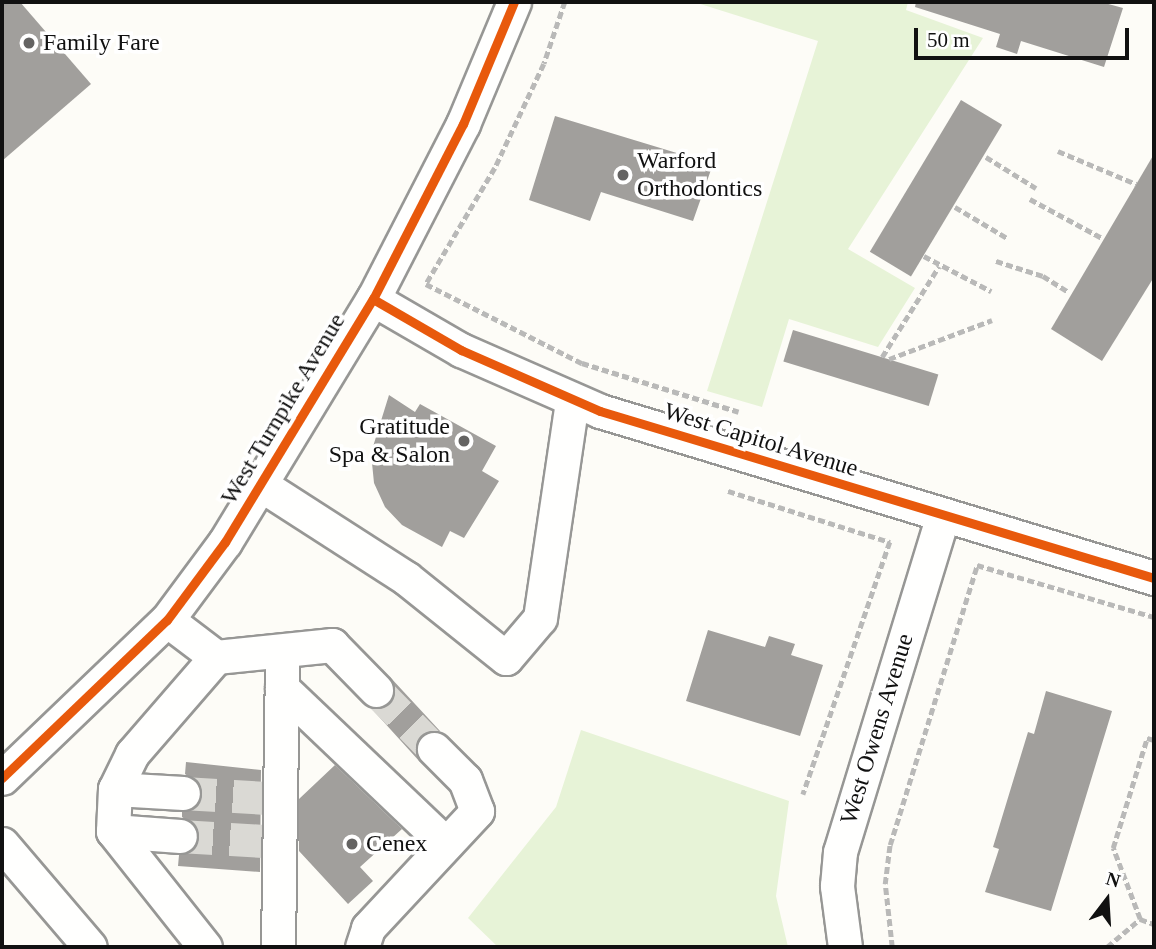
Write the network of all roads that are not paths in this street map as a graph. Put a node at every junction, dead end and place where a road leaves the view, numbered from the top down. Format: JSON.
{"nodes":[{"id":1,"x":514,"y":2,"type":"edge"},
{"id":2,"x":373,"y":299,"type":"junction"},
{"id":3,"x":572,"y":400,"type":"junction"},
{"id":4,"x":260,"y":484,"type":"junction"},
{"id":5,"x":943,"y":515,"type":"junction"},
{"id":6,"x":1154,"y":578,"type":"edge"},
{"id":7,"x":167,"y":620,"type":"junction"},
{"id":8,"x":282,"y":652,"type":"junction"},
{"id":9,"x":216,"y":657,"type":"junction"},
{"id":10,"x":282,"y":688,"type":"junction"},
{"id":11,"x":376,"y":690,"type":"tunnel mouth"},
{"id":12,"x":434,"y":749,"type":"tunnel mouth"},
{"id":13,"x":2,"y":778,"type":"edge"},
{"id":14,"x":115,"y":789,"type":"junction"},
{"id":15,"x":183,"y":793,"type":"tunnel mouth"},
{"id":16,"x":113,"y":831,"type":"junction"},
{"id":17,"x":180,"y":836,"type":"tunnel mouth"},
{"id":18,"x":446,"y":844,"type":"junction"},
{"id":19,"x":2,"y":845,"type":"edge"},
{"id":20,"x":90,"y":947,"type":"edge"},
{"id":21,"x":205,"y":947,"type":"edge"},
{"id":22,"x":278,"y":947,"type":"edge"},
{"id":23,"x":362,"y":947,"type":"edge"},
{"id":24,"x":845,"y":947,"type":"edge"}],
"edges":[{"from":1,"to":2,"type":"street","name":"West Turnpike Avenue"},
{"from":2,"to":3,"type":"street","name":"West Capitol Avenue"},
{"from":2,"to":4,"type":"street","name":"West Turnpike Avenue"},
{"from":3,"to":4,"type":"street"},
{"from":3,"to":5,"type":"street","name":"West Capitol Avenue"},
{"from":4,"to":7,"type":"street","name":"West Turnpike Avenue"},
{"from":5,"to":6,"type":"street","name":"West Capitol Avenue"},
{"from":5,"to":24,"type":"street","name":"West Owens Avenue"},
{"from":7,"to":9,"type":"street"},
{"from":7,"to":13,"type":"street","name":"West Turnpike Avenue"},
{"from":8,"to":9,"type":"street"},
{"from":8,"to":10,"type":"street"},
{"from":8,"to":11,"type":"street"},
{"from":9,"to":14,"type":"street"},
{"from":10,"to":18,"type":"street"},
{"from":10,"to":22,"type":"street"},
{"from":12,"to":18,"type":"street"},
{"from":14,"to":15,"type":"street"},
{"from":14,"to":16,"type":"street"},
{"from":16,"to":17,"type":"street"},
{"from":16,"to":21,"type":"street"},
{"from":18,"to":23,"type":"street"},
{"from":19,"to":20,"type":"street"}]}
